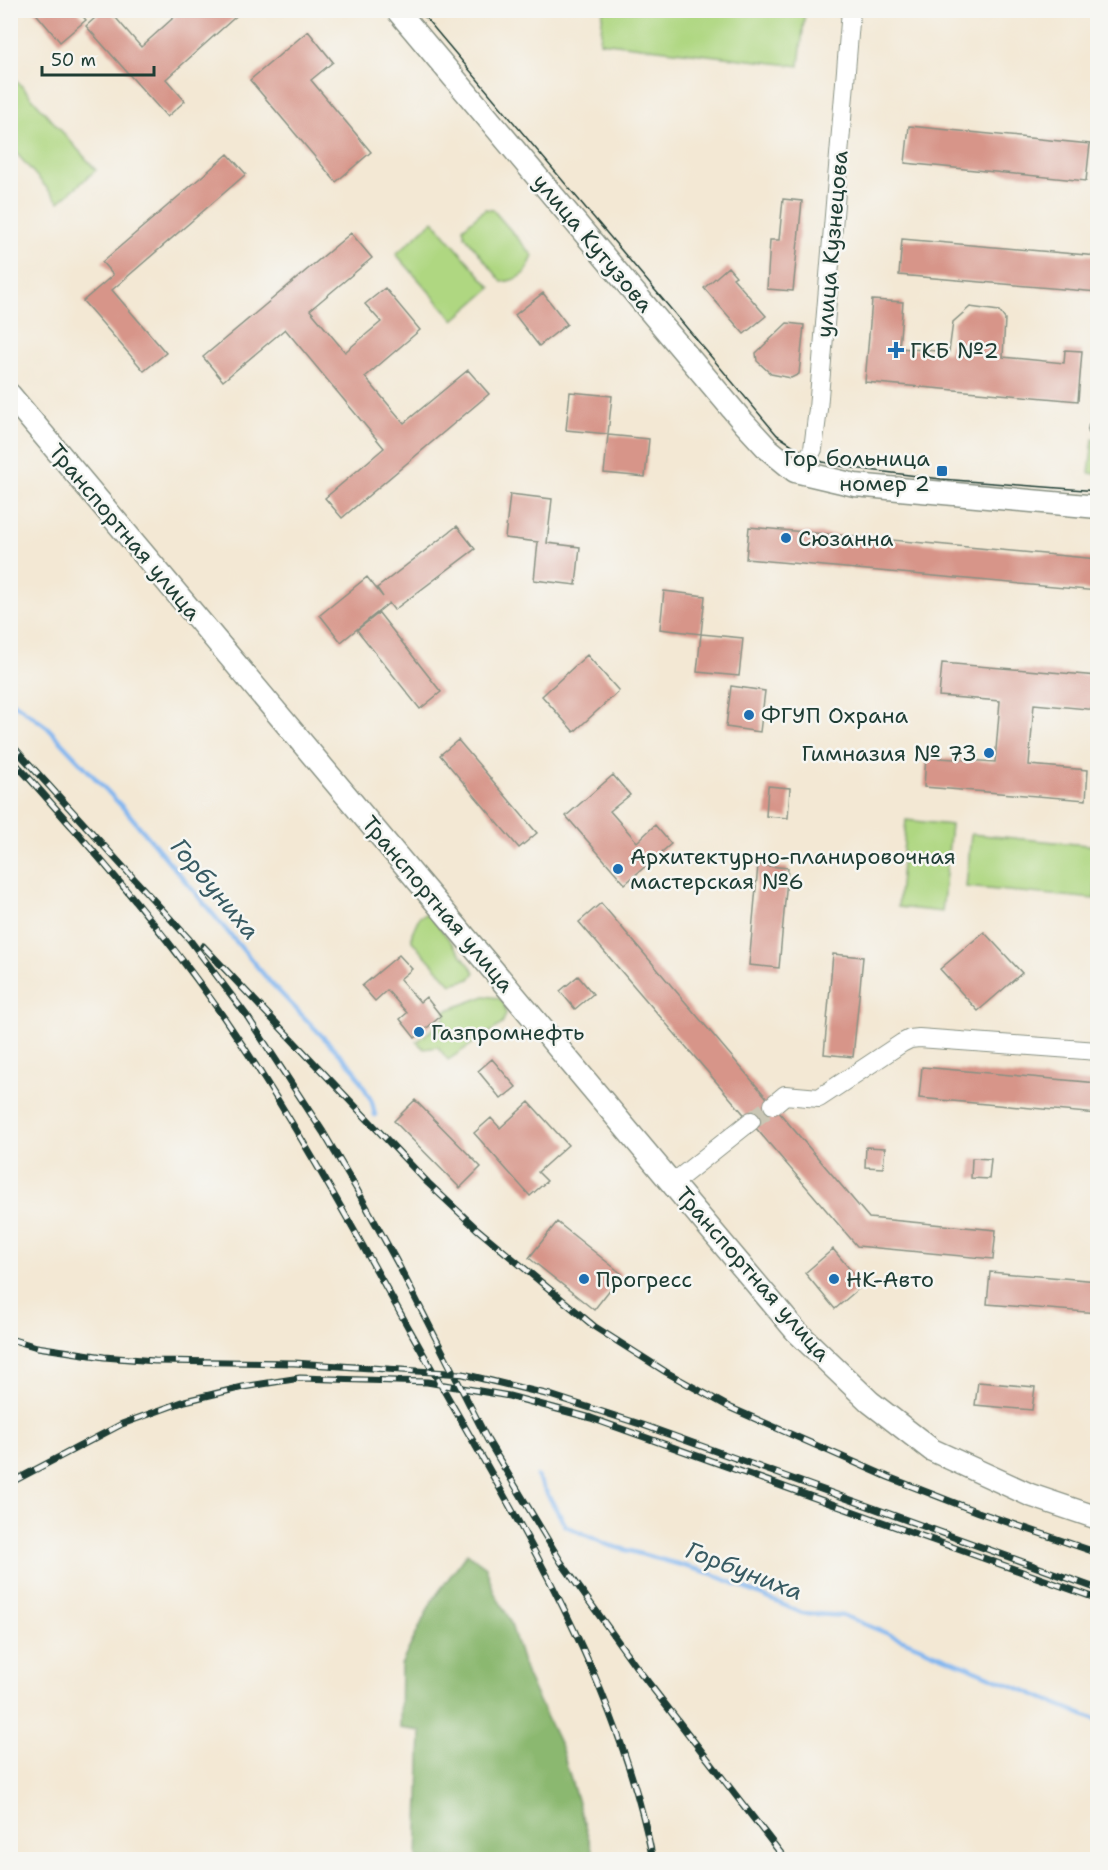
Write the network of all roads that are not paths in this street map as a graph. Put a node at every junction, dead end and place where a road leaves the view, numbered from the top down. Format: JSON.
{"nodes":[{"id":1,"x":397,"y":10,"type":"edge"},
{"id":2,"x":851,"y":10,"type":"edge"},
{"id":3,"x":10,"y":395,"type":"edge"},
{"id":4,"x":795,"y":471,"type":"junction"},
{"id":5,"x":1098,"y":507,"type":"edge"},
{"id":6,"x":1098,"y":1051,"type":"edge"},
{"id":7,"x":773,"y":1105,"type":"tunnel mouth"},
{"id":8,"x":751,"y":1121,"type":"tunnel mouth"},
{"id":9,"x":673,"y":1183,"type":"junction"},
{"id":10,"x":1098,"y":1518,"type":"edge"}],
"edges":[{"from":1,"to":4,"type":"main road","name":"улица Кутузова"},
{"from":2,"to":4,"type":"street","name":"улица Кузнецова"},
{"from":3,"to":9,"type":"main road","name":"Транспортная улица"},
{"from":4,"to":5,"type":"main road"},
{"from":6,"to":7,"type":"street"},
{"from":8,"to":9,"type":"street"},
{"from":9,"to":10,"type":"main road","name":"Транспортная улица"}]}
